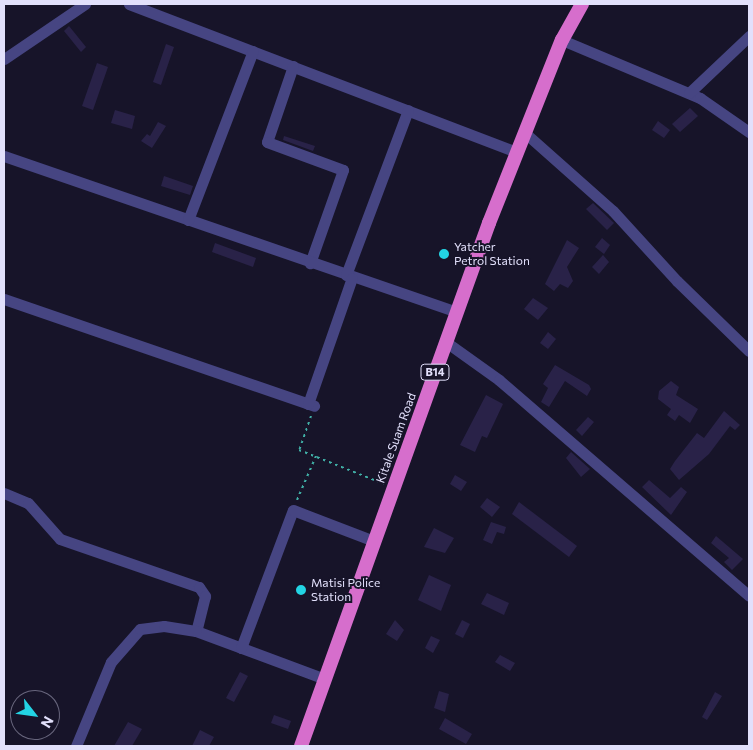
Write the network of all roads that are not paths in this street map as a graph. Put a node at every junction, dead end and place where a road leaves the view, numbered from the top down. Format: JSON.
{"nodes":[{"id":1,"x":85,"y":4,"type":"edge"},
{"id":2,"x":129,"y":4,"type":"edge"},
{"id":3,"x":582,"y":4,"type":"edge"},
{"id":4,"x":749,"y":36,"type":"edge"},
{"id":5,"x":562,"y":40,"type":"junction"},
{"id":6,"x":253,"y":51,"type":"junction"},
{"id":7,"x":4,"y":59,"type":"edge"},
{"id":8,"x":293,"y":66,"type":"junction"},
{"id":9,"x":689,"y":93,"type":"junction"},
{"id":10,"x":408,"y":110,"type":"junction"},
{"id":11,"x":524,"y":132,"type":"junction"},
{"id":12,"x":749,"y":132,"type":"edge"},
{"id":13,"x":516,"y":152,"type":"junction"},
{"id":14,"x":4,"y":156,"type":"edge"},
{"id":15,"x":188,"y":220,"type":"junction"},
{"id":16,"x":310,"y":263,"type":"junction"},
{"id":17,"x":349,"y":277,"type":"junction"},
{"id":18,"x":4,"y":298,"type":"edge"},
{"id":19,"x":456,"y":312,"type":"junction"},
{"id":20,"x":446,"y":342,"type":"junction"},
{"id":21,"x":749,"y":351,"type":"edge"},
{"id":22,"x":4,"y":493,"type":"edge"},
{"id":23,"x":374,"y":541,"type":"junction"},
{"id":24,"x":749,"y":596,"type":"edge"},
{"id":25,"x":196,"y":631,"type":"junction"},
{"id":26,"x":241,"y":648,"type":"junction"},
{"id":27,"x":325,"y":679,"type":"junction"},
{"id":28,"x":76,"y":746,"type":"edge"},
{"id":29,"x":301,"y":746,"type":"edge"}],
"edges":[{"from":1,"to":7,"type":"street"},
{"from":2,"to":6,"type":"street"},
{"from":3,"to":5,"type":"highway","name":"Kitale Suam Road","number":"B14"},
{"from":4,"to":9,"type":"street"},
{"from":5,"to":9,"type":"street"},
{"from":5,"to":11,"type":"highway","name":"Kitale Suam Road","number":"B14"},
{"from":6,"to":8,"type":"street"},
{"from":6,"to":15,"type":"street"},
{"from":8,"to":10,"type":"street"},
{"from":8,"to":16,"type":"street"},
{"from":9,"to":12,"type":"street"},
{"from":10,"to":13,"type":"street"},
{"from":10,"to":17,"type":"street"},
{"from":11,"to":13,"type":"highway","name":"Kitale Suam Road","number":"B14"},
{"from":11,"to":21,"type":"street"},
{"from":13,"to":19,"type":"highway","name":"Kitale Suam Road","number":"B14"},
{"from":14,"to":15,"type":"street"},
{"from":15,"to":16,"type":"street"},
{"from":16,"to":17,"type":"street"},
{"from":17,"to":18,"type":"street"},
{"from":17,"to":19,"type":"street"},
{"from":19,"to":20,"type":"highway","name":"Kitale Suam Road","number":"B14"},
{"from":20,"to":23,"type":"highway","name":"Kitale Suam Road","number":"B14"},
{"from":20,"to":24,"type":"street"},
{"from":22,"to":25,"type":"street"},
{"from":23,"to":26,"type":"street"},
{"from":23,"to":27,"type":"highway","name":"Kitale Suam Road","number":"B14"},
{"from":25,"to":26,"type":"street"},
{"from":25,"to":28,"type":"street"},
{"from":26,"to":27,"type":"street"},
{"from":27,"to":29,"type":"highway","name":"Kitale Suam Road","number":"B14"}]}
